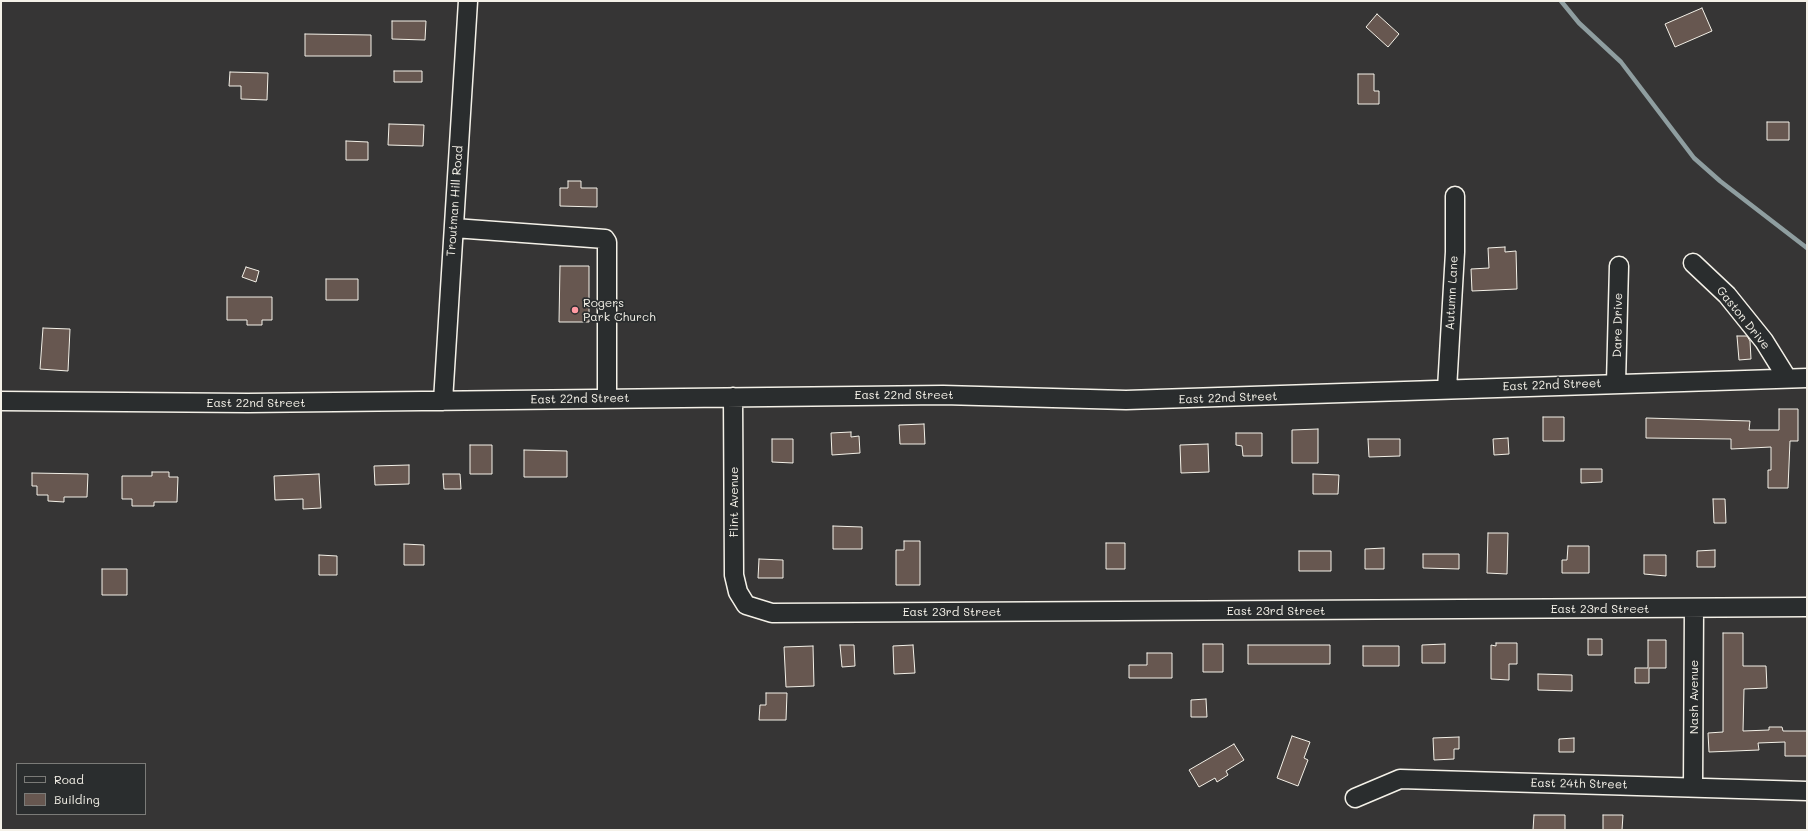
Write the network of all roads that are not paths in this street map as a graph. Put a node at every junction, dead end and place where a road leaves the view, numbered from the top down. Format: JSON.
{"nodes":[{"id":1,"x":468,"y":1,"type":"edge"},
{"id":2,"x":1455,"y":196,"type":"dead end"},
{"id":3,"x":454,"y":228,"type":"junction"},
{"id":4,"x":1693,"y":262,"type":"dead end"},
{"id":5,"x":1619,"y":266,"type":"dead end"},
{"id":6,"x":1787,"y":378,"type":"junction"},
{"id":7,"x":1807,"y":378,"type":"edge"},
{"id":8,"x":1616,"y":383,"type":"junction"},
{"id":9,"x":1447,"y":389,"type":"junction"},
{"id":10,"x":733,"y":397,"type":"junction"},
{"id":11,"x":607,"y":398,"type":"junction"},
{"id":12,"x":1,"y":401,"type":"edge"},
{"id":13,"x":442,"y":401,"type":"junction"},
{"id":14,"x":746,"y":605,"type":"joint"},
{"id":15,"x":1807,"y":607,"type":"edge"},
{"id":16,"x":1694,"y":608,"type":"junction"},
{"id":17,"x":1693,"y":787,"type":"junction"},
{"id":18,"x":1807,"y":791,"type":"edge"},
{"id":19,"x":1355,"y":798,"type":"dead end"}],
"edges":[{"from":1,"to":3,"type":"street","name":"Troutman Hill Road"},
{"from":2,"to":9,"type":"street","name":"Autumn Lane"},
{"from":3,"to":11,"type":"street"},
{"from":3,"to":13,"type":"street","name":"Troutman Hill Road"},
{"from":4,"to":6,"type":"street","name":"Gaston Drive"},
{"from":5,"to":8,"type":"street","name":"Dare Drive"},
{"from":6,"to":7,"type":"street","name":"East 22nd Street"},
{"from":6,"to":8,"type":"street","name":"East 22nd Street"},
{"from":8,"to":9,"type":"street","name":"East 22nd Street"},
{"from":9,"to":10,"type":"street","name":"East 22nd Street"},
{"from":10,"to":11,"type":"street","name":"East 22nd Street"},
{"from":10,"to":14,"type":"street","name":"Flint Avenue"},
{"from":11,"to":13,"type":"street","name":"East 22nd Street"},
{"from":12,"to":13,"type":"street","name":"East 22nd Street"},
{"from":14,"to":16,"type":"street","name":"East 23rd Street"},
{"from":15,"to":16,"type":"street","name":"East 23rd Street"},
{"from":16,"to":17,"type":"street","name":"Nash Avenue"},
{"from":17,"to":18,"type":"street","name":"East 24th Street"},
{"from":17,"to":19,"type":"street","name":"East 24th Street"}]}
